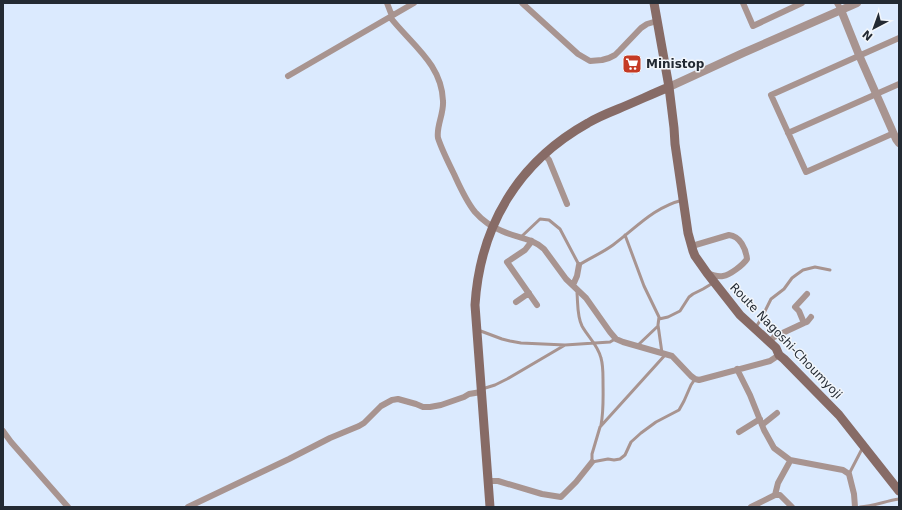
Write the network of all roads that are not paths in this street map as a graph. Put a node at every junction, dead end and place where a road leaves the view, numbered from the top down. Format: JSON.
{"nodes":[{"id":1,"x":387,"y":3,"type":"edge"},
{"id":2,"x":414,"y":3,"type":"edge"},
{"id":3,"x":522,"y":3,"type":"edge"},
{"id":4,"x":654,"y":3,"type":"edge"},
{"id":5,"x":743,"y":3,"type":"edge"},
{"id":6,"x":802,"y":3,"type":"edge"},
{"id":7,"x":857,"y":3,"type":"edge"},
{"id":8,"x":791,"y":5,"type":"edge"},
{"id":9,"x":839,"y":7,"type":"edge"},
{"id":10,"x":391,"y":17,"type":"junction"},
{"id":11,"x":657,"y":21,"type":"junction"},
{"id":12,"x":899,"y":38,"type":"edge"},
{"id":13,"x":859,"y":56,"type":"junction"},
{"id":14,"x":288,"y":76,"type":"dead end"},
{"id":15,"x":899,"y":84,"type":"edge"},
{"id":16,"x":668,"y":87,"type":"junction"},
{"id":17,"x":877,"y":94,"type":"junction"},
{"id":18,"x":894,"y":133,"type":"junction"},
{"id":19,"x":788,"y":134,"type":"junction"},
{"id":20,"x":899,"y":143,"type":"edge"},
{"id":21,"x":544,"y":154,"type":"junction"},
{"id":22,"x":684,"y":200,"type":"junction"},
{"id":23,"x":567,"y":204,"type":"dead end"},
{"id":24,"x":492,"y":226,"type":"junction"},
{"id":25,"x":626,"y":235,"type":"junction"},
{"id":26,"x":521,"y":237,"type":"junction"},
{"id":27,"x":532,"y":241,"type":"junction"},
{"id":28,"x":692,"y":246,"type":"junction"},
{"id":29,"x":579,"y":265,"type":"junction"},
{"id":30,"x":830,"y":270,"type":"dead end"},
{"id":31,"x":707,"y":273,"type":"junction"},
{"id":32,"x":714,"y":282,"type":"junction"},
{"id":33,"x":572,"y":285,"type":"junction"},
{"id":34,"x":580,"y":291,"type":"junction"},
{"id":35,"x":529,"y":293,"type":"junction"},
{"id":36,"x":808,"y":294,"type":"dead end"},
{"id":37,"x":516,"y":302,"type":"dead end"},
{"id":38,"x":537,"y":305,"type":"dead end"},
{"id":39,"x":811,"y":318,"type":"dead end"},
{"id":40,"x":659,"y":319,"type":"junction"},
{"id":41,"x":804,"y":323,"type":"junction"},
{"id":42,"x":658,"y":326,"type":"junction"},
{"id":43,"x":755,"y":329,"type":"junction"},
{"id":44,"x":476,"y":330,"type":"junction"},
{"id":45,"x":616,"y":339,"type":"junction"},
{"id":46,"x":769,"y":342,"type":"junction"},
{"id":47,"x":595,"y":344,"type":"junction"},
{"id":48,"x":565,"y":345,"type":"junction"},
{"id":49,"x":637,"y":346,"type":"junction"},
{"id":50,"x":664,"y":354,"type":"junction"},
{"id":51,"x":779,"y":355,"type":"junction"},
{"id":52,"x":737,"y":369,"type":"junction"},
{"id":53,"x":695,"y":379,"type":"junction"},
{"id":54,"x":481,"y":391,"type":"junction"},
{"id":55,"x":777,"y":413,"type":"dead end"},
{"id":56,"x":761,"y":422,"type":"junction"},
{"id":57,"x":600,"y":427,"type":"junction"},
{"id":58,"x":3,"y":431,"type":"edge"},
{"id":59,"x":739,"y":432,"type":"dead end"},
{"id":60,"x":863,"y":446,"type":"junction"},
{"id":61,"x":790,"y":460,"type":"junction"},
{"id":62,"x":592,"y":462,"type":"junction"},
{"id":63,"x":849,"y":474,"type":"junction"},
{"id":64,"x":488,"y":481,"type":"junction"},
{"id":65,"x":899,"y":491,"type":"edge"},
{"id":66,"x":775,"y":495,"type":"junction"},
{"id":67,"x":899,"y":499,"type":"edge"},
{"id":68,"x":68,"y":507,"type":"edge"},
{"id":69,"x":188,"y":507,"type":"edge"},
{"id":70,"x":490,"y":507,"type":"edge"},
{"id":71,"x":752,"y":507,"type":"edge"},
{"id":72,"x":792,"y":507,"type":"edge"},
{"id":73,"x":855,"y":507,"type":"edge"},
{"id":74,"x":860,"y":507,"type":"edge"}],
"edges":[{"from":1,"to":10,"type":"street"},
{"from":2,"to":10,"type":"street"},
{"from":3,"to":11,"type":"street"},
{"from":4,"to":11,"type":"main road","name":"Route Nagoshi-Choumyoji"},
{"from":5,"to":8,"type":"street"},
{"from":6,"to":8,"type":"street"},
{"from":7,"to":9,"type":"street"},
{"from":9,"to":13,"type":"street"},
{"from":9,"to":16,"type":"street"},
{"from":10,"to":14,"type":"street"},
{"from":10,"to":24,"type":"street"},
{"from":11,"to":16,"type":"main road","name":"Route Nagoshi-Choumyoji"},
{"from":12,"to":13,"type":"street"},
{"from":13,"to":17,"type":"street"},
{"from":13,"to":19,"type":"street"},
{"from":15,"to":17,"type":"street"},
{"from":16,"to":21,"type":"main road"},
{"from":16,"to":22,"type":"main road","name":"Route Nagoshi-Choumyoji"},
{"from":17,"to":18,"type":"street"},
{"from":17,"to":19,"type":"street"},
{"from":18,"to":19,"type":"street"},
{"from":18,"to":20,"type":"street"},
{"from":21,"to":23,"type":"street"},
{"from":21,"to":24,"type":"main road"},
{"from":22,"to":25,"type":"lane"},
{"from":22,"to":28,"type":"main road","name":"Route Nagoshi-Choumyoji"},
{"from":24,"to":26,"type":"street"},
{"from":24,"to":44,"type":"main road"},
{"from":25,"to":29,"type":"lane"},
{"from":25,"to":40,"type":"lane"},
{"from":26,"to":27,"type":"street"},
{"from":26,"to":29,"type":"lane"},
{"from":27,"to":33,"type":"street"},
{"from":27,"to":35,"type":"street"},
{"from":28,"to":31,"type":"main road","name":"Route Nagoshi-Choumyoji"},
{"from":28,"to":31,"type":"street"},
{"from":29,"to":33,"type":"street"},
{"from":30,"to":43,"type":"lane"},
{"from":31,"to":32,"type":"main road","name":"Route Nagoshi-Choumyoji"},
{"from":32,"to":40,"type":"lane"},
{"from":32,"to":43,"type":"main road","name":"Route Nagoshi-Choumyoji"},
{"from":33,"to":34,"type":"street"},
{"from":34,"to":45,"type":"street"},
{"from":34,"to":47,"type":"lane"},
{"from":35,"to":37,"type":"street"},
{"from":35,"to":38,"type":"street"},
{"from":36,"to":41,"type":"street"},
{"from":39,"to":41,"type":"street"},
{"from":40,"to":42,"type":"lane"},
{"from":41,"to":46,"type":"street"},
{"from":42,"to":49,"type":"lane"},
{"from":42,"to":50,"type":"lane"},
{"from":43,"to":46,"type":"main road","name":"Route Nagoshi-Choumyoji"},
{"from":44,"to":48,"type":"lane"},
{"from":44,"to":54,"type":"main road"},
{"from":45,"to":47,"type":"lane"},
{"from":45,"to":49,"type":"street"},
{"from":46,"to":51,"type":"main road","name":"Route Nagoshi-Choumyoji"},
{"from":47,"to":48,"type":"lane"},
{"from":47,"to":57,"type":"lane"},
{"from":48,"to":54,"type":"lane"},
{"from":49,"to":50,"type":"street"},
{"from":50,"to":53,"type":"street"},
{"from":50,"to":57,"type":"lane"},
{"from":51,"to":52,"type":"street"},
{"from":51,"to":60,"type":"main road","name":"Route Nagoshi-Choumyoji"},
{"from":52,"to":53,"type":"street"},
{"from":52,"to":56,"type":"street"},
{"from":53,"to":62,"type":"lane"},
{"from":54,"to":64,"type":"main road"},
{"from":54,"to":69,"type":"street"},
{"from":55,"to":56,"type":"street"},
{"from":56,"to":59,"type":"street"},
{"from":56,"to":61,"type":"street"},
{"from":57,"to":62,"type":"lane"},
{"from":58,"to":68,"type":"street"},
{"from":60,"to":63,"type":"lane"},
{"from":60,"to":65,"type":"main road","name":"Route Nagoshi-Choumyoji"},
{"from":61,"to":63,"type":"street"},
{"from":61,"to":66,"type":"street"},
{"from":62,"to":64,"type":"street"},
{"from":63,"to":73,"type":"street"},
{"from":64,"to":70,"type":"main road"},
{"from":66,"to":71,"type":"street"},
{"from":66,"to":72,"type":"street"},
{"from":67,"to":74,"type":"lane"}]}
